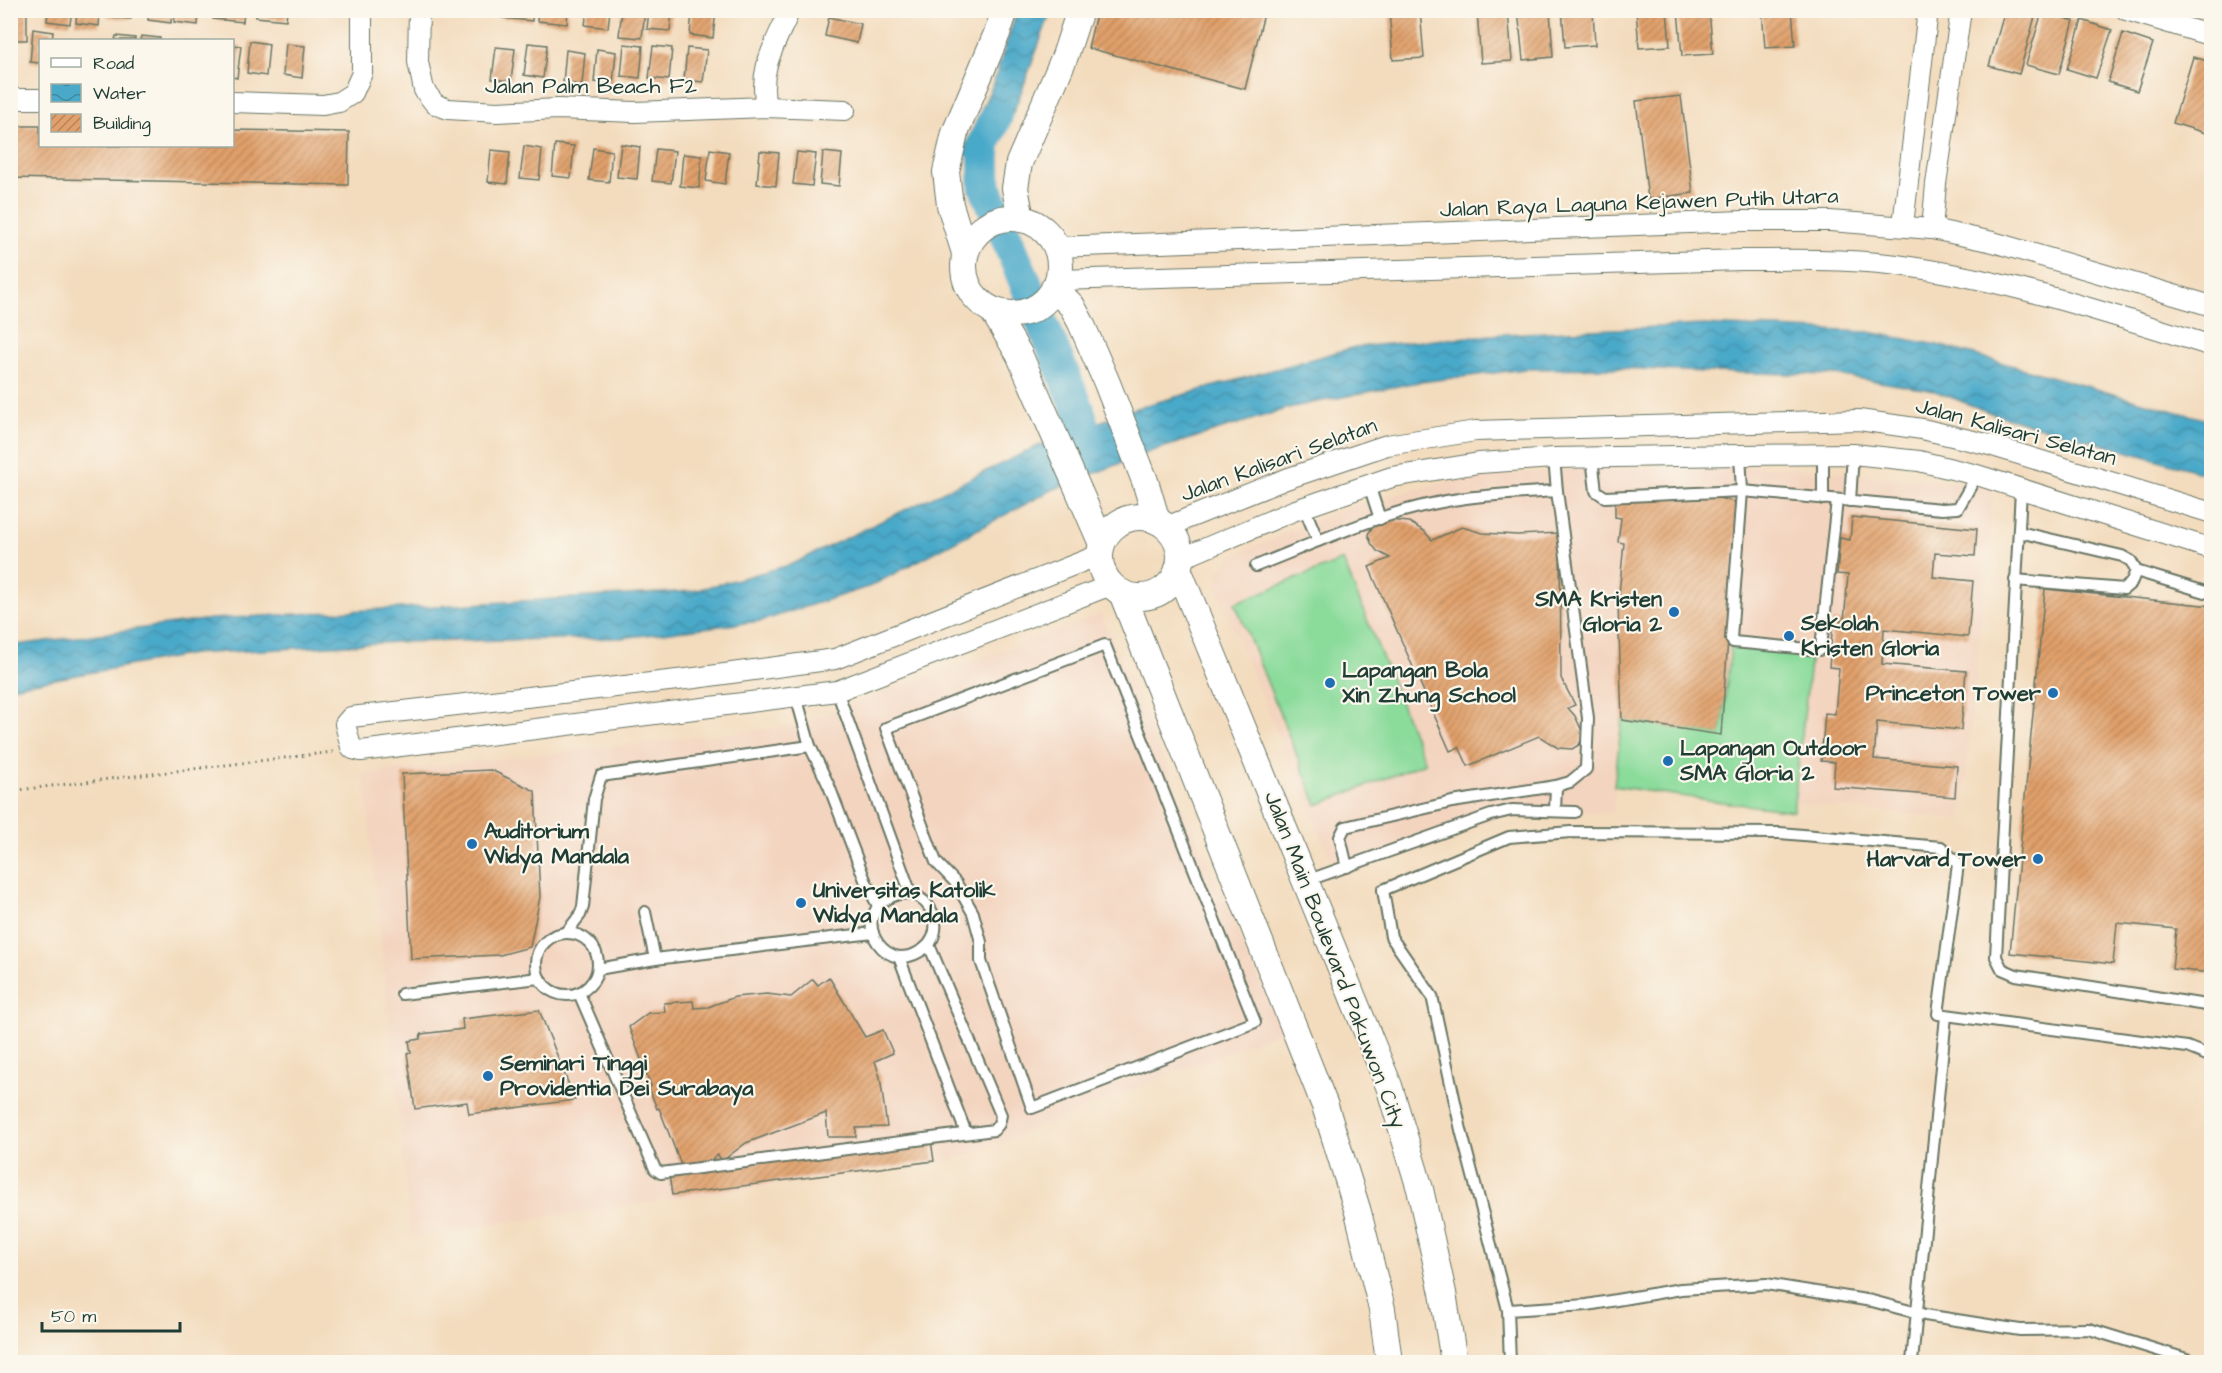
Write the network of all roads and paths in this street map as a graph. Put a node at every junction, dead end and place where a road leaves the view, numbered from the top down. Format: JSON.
{"nodes":[{"id":1,"x":362,"y":10,"type":"edge"},
{"id":2,"x":419,"y":10,"type":"edge"},
{"id":3,"x":790,"y":10,"type":"edge"},
{"id":4,"x":1005,"y":10,"type":"edge"},
{"id":5,"x":1080,"y":10,"type":"edge"},
{"id":6,"x":1928,"y":10,"type":"edge"},
{"id":7,"x":1961,"y":10,"type":"edge"},
{"id":8,"x":2126,"y":10,"type":"edge"},
{"id":9,"x":2211,"y":36,"type":"edge"},
{"id":10,"x":10,"y":99,"type":"edge"},
{"id":11,"x":39,"y":99,"type":"edge"},
{"id":12,"x":234,"y":102,"type":"edge"},
{"id":13,"x":766,"y":107,"type":"junction"},
{"id":14,"x":845,"y":110,"type":"dead end"},
{"id":15,"x":1021,"y":219,"type":"junction"},
{"id":16,"x":1903,"y":225,"type":"junction"},
{"id":17,"x":1932,"y":229,"type":"junction"},
{"id":18,"x":1057,"y":247,"type":"junction"},
{"id":19,"x":964,"y":253,"type":"junction"},
{"id":20,"x":1056,"y":284,"type":"junction"},
{"id":21,"x":2211,"y":306,"type":"edge"},
{"id":22,"x":993,"y":311,"type":"junction"},
{"id":23,"x":2211,"y":346,"type":"edge"},
{"id":24,"x":1552,"y":429,"type":"junction"},
{"id":25,"x":1823,"y":454,"type":"junction"},
{"id":26,"x":1853,"y":454,"type":"junction"},
{"id":27,"x":1740,"y":455,"type":"junction"},
{"id":28,"x":1554,"y":458,"type":"junction"},
{"id":29,"x":1592,"y":458,"type":"junction"},
{"id":30,"x":1977,"y":475,"type":"junction"},
{"id":31,"x":1369,"y":485,"type":"junction"},
{"id":32,"x":2021,"y":490,"type":"junction"},
{"id":33,"x":1557,"y":491,"type":"junction"},
{"id":34,"x":1742,"y":491,"type":"junction"},
{"id":35,"x":1823,"y":499,"type":"junction"},
{"id":36,"x":1837,"y":500,"type":"junction"},
{"id":37,"x":1850,"y":501,"type":"junction"},
{"id":38,"x":1304,"y":507,"type":"junction"},
{"id":39,"x":2211,"y":513,"type":"edge"},
{"id":40,"x":1380,"y":519,"type":"junction"},
{"id":41,"x":1162,"y":524,"type":"junction"},
{"id":42,"x":2019,"y":532,"type":"junction"},
{"id":43,"x":1318,"y":541,"type":"junction"},
{"id":44,"x":1100,"y":549,"type":"junction"},
{"id":45,"x":2211,"y":549,"type":"edge"},
{"id":46,"x":1179,"y":564,"type":"junction"},
{"id":47,"x":1256,"y":566,"type":"dead end"},
{"id":48,"x":2136,"y":571,"type":"junction"},
{"id":49,"x":2015,"y":580,"type":"junction"},
{"id":50,"x":1117,"y":589,"type":"junction"},
{"id":51,"x":2211,"y":594,"type":"edge"},
{"id":52,"x":695,"y":678,"type":"junction"},
{"id":53,"x":837,"y":692,"type":"junction"},
{"id":54,"x":796,"y":696,"type":"junction"},
{"id":55,"x":700,"y":708,"type":"junction"},
{"id":56,"x":886,"y":728,"type":"joint"},
{"id":57,"x":810,"y":746,"type":"junction"},
{"id":58,"x":353,"y":750,"type":"junction"},
{"id":59,"x":1556,"y":786,"type":"junction"},
{"id":60,"x":10,"y":791,"type":"edge"},
{"id":61,"x":1555,"y":812,"type":"junction"},
{"id":62,"x":1575,"y":812,"type":"dead end"},
{"id":63,"x":1347,"y":867,"type":"junction"},
{"id":64,"x":1306,"y":881,"type":"junction"},
{"id":65,"x":911,"y":894,"type":"junction"},
{"id":66,"x":878,"y":906,"type":"junction"},
{"id":67,"x":645,"y":912,"type":"dead end"},
{"id":68,"x":566,"y":933,"type":"junction"},
{"id":69,"x":873,"y":933,"type":"junction"},
{"id":70,"x":929,"y":945,"type":"junction"},
{"id":71,"x":899,"y":957,"type":"junction"},
{"id":72,"x":655,"y":959,"type":"junction"},
{"id":73,"x":598,"y":969,"type":"junction"},
{"id":74,"x":539,"y":978,"type":"junction"},
{"id":75,"x":579,"y":993,"type":"junction"},
{"id":76,"x":402,"y":994,"type":"dead end"},
{"id":77,"x":2211,"y":1006,"type":"edge"},
{"id":78,"x":1946,"y":1016,"type":"junction"},
{"id":79,"x":2211,"y":1057,"type":"edge"},
{"id":80,"x":966,"y":1133,"type":"junction"},
{"id":81,"x":1508,"y":1310,"type":"junction"},
{"id":82,"x":1916,"y":1313,"type":"junction"},
{"id":83,"x":1389,"y":1362,"type":"edge"},
{"id":84,"x":1454,"y":1362,"type":"edge"},
{"id":85,"x":1510,"y":1362,"type":"edge"},
{"id":86,"x":1912,"y":1362,"type":"edge"},
{"id":87,"x":2196,"y":1362,"type":"edge"}],
"edges":[{"from":1,"to":12,"type":"street"},
{"from":2,"to":13,"type":"street","name":"Jalan Palm Beach F2"},
{"from":3,"to":13,"type":"street"},
{"from":4,"to":19,"type":"street"},
{"from":5,"to":15,"type":"street"},
{"from":6,"to":16,"type":"street"},
{"from":7,"to":17,"type":"street"},
{"from":8,"to":9,"type":"street"},
{"from":10,"to":11,"type":"street"},
{"from":13,"to":14,"type":"street","name":"Jalan Palm Beach F2"},
{"from":15,"to":18,"type":"street"},
{"from":15,"to":19,"type":"street"},
{"from":16,"to":17,"type":"street","name":"Jalan Raya Laguna Kejawen Putih Utara"},
{"from":16,"to":18,"type":"street","name":"Jalan Raya Laguna Kejawen Putih Utara"},
{"from":17,"to":21,"type":"street","name":"Jalan Raya Laguna Kejawen Putih Utara"},
{"from":18,"to":20,"type":"street"},
{"from":19,"to":22,"type":"street"},
{"from":20,"to":22,"type":"street"},
{"from":20,"to":23,"type":"street"},
{"from":20,"to":41,"type":"street"},
{"from":22,"to":44,"type":"street"},
{"from":24,"to":28,"type":"street"},
{"from":24,"to":39,"type":"street","name":"Jalan Kalisari Selatan"},
{"from":24,"to":41,"type":"street","name":"Jalan Kalisari Selatan"},
{"from":25,"to":26,"type":"street"},
{"from":25,"to":27,"type":"street"},
{"from":25,"to":35,"type":"lane"},
{"from":26,"to":30,"type":"street"},
{"from":26,"to":37,"type":"lane"},
{"from":27,"to":29,"type":"street"},
{"from":27,"to":34,"type":"lane"},
{"from":28,"to":29,"type":"street"},
{"from":28,"to":31,"type":"street"},
{"from":28,"to":33,"type":"lane"},
{"from":29,"to":34,"type":"lane"},
{"from":30,"to":32,"type":"street"},
{"from":30,"to":37,"type":"lane"},
{"from":31,"to":38,"type":"street"},
{"from":31,"to":40,"type":"lane"},
{"from":32,"to":42,"type":"lane"},
{"from":32,"to":45,"type":"street"},
{"from":33,"to":40,"type":"lane"},
{"from":33,"to":59,"type":"lane"},
{"from":34,"to":35,"type":"lane"},
{"from":34,"to":36,"type":"lane"},
{"from":35,"to":36,"type":"lane"},
{"from":36,"to":37,"type":"lane"},
{"from":38,"to":43,"type":"lane"},
{"from":38,"to":46,"type":"street"},
{"from":40,"to":43,"type":"lane"},
{"from":41,"to":44,"type":"street"},
{"from":41,"to":46,"type":"street"},
{"from":42,"to":48,"type":"lane"},
{"from":42,"to":49,"type":"lane"},
{"from":43,"to":47,"type":"lane"},
{"from":44,"to":50,"type":"street"},
{"from":44,"to":52,"type":"street"},
{"from":46,"to":50,"type":"street"},
{"from":46,"to":64,"type":"street","name":"Jalan Main Boulevard Pakuwon City"},
{"from":48,"to":49,"type":"lane"},
{"from":48,"to":51,"type":"lane"},
{"from":49,"to":77,"type":"lane"},
{"from":50,"to":53,"type":"street"},
{"from":50,"to":83,"type":"street"},
{"from":52,"to":55,"type":"street"},
{"from":52,"to":58,"type":"street"},
{"from":53,"to":54,"type":"street"},
{"from":53,"to":65,"type":"lane"},
{"from":54,"to":55,"type":"street"},
{"from":54,"to":57,"type":"lane"},
{"from":55,"to":58,"type":"street"},
{"from":56,"to":56,"type":"lane"},
{"from":57,"to":66,"type":"lane"},
{"from":57,"to":68,"type":"lane"},
{"from":58,"to":60,"type":"path"},
{"from":59,"to":61,"type":"lane"},
{"from":59,"to":63,"type":"lane"},
{"from":61,"to":62,"type":"lane"},
{"from":61,"to":63,"type":"lane"},
{"from":63,"to":64,"type":"lane"},
{"from":64,"to":84,"type":"street","name":"Jalan Main Boulevard Pakuwon City"},
{"from":65,"to":66,"type":"lane"},
{"from":65,"to":70,"type":"lane"},
{"from":66,"to":69,"type":"lane"},
{"from":67,"to":72,"type":"lane"},
{"from":68,"to":73,"type":"lane"},
{"from":68,"to":74,"type":"lane"},
{"from":69,"to":71,"type":"lane"},
{"from":69,"to":72,"type":"lane"},
{"from":70,"to":71,"type":"lane"},
{"from":70,"to":80,"type":"lane"},
{"from":71,"to":80,"type":"lane"},
{"from":72,"to":73,"type":"lane"},
{"from":73,"to":75,"type":"lane"},
{"from":74,"to":75,"type":"lane"},
{"from":74,"to":76,"type":"lane"},
{"from":75,"to":80,"type":"lane"},
{"from":78,"to":79,"type":"lane"},
{"from":78,"to":81,"type":"lane"},
{"from":78,"to":82,"type":"lane"},
{"from":81,"to":82,"type":"lane"},
{"from":81,"to":85,"type":"lane"},
{"from":82,"to":86,"type":"lane"},
{"from":82,"to":87,"type":"lane"}]}
